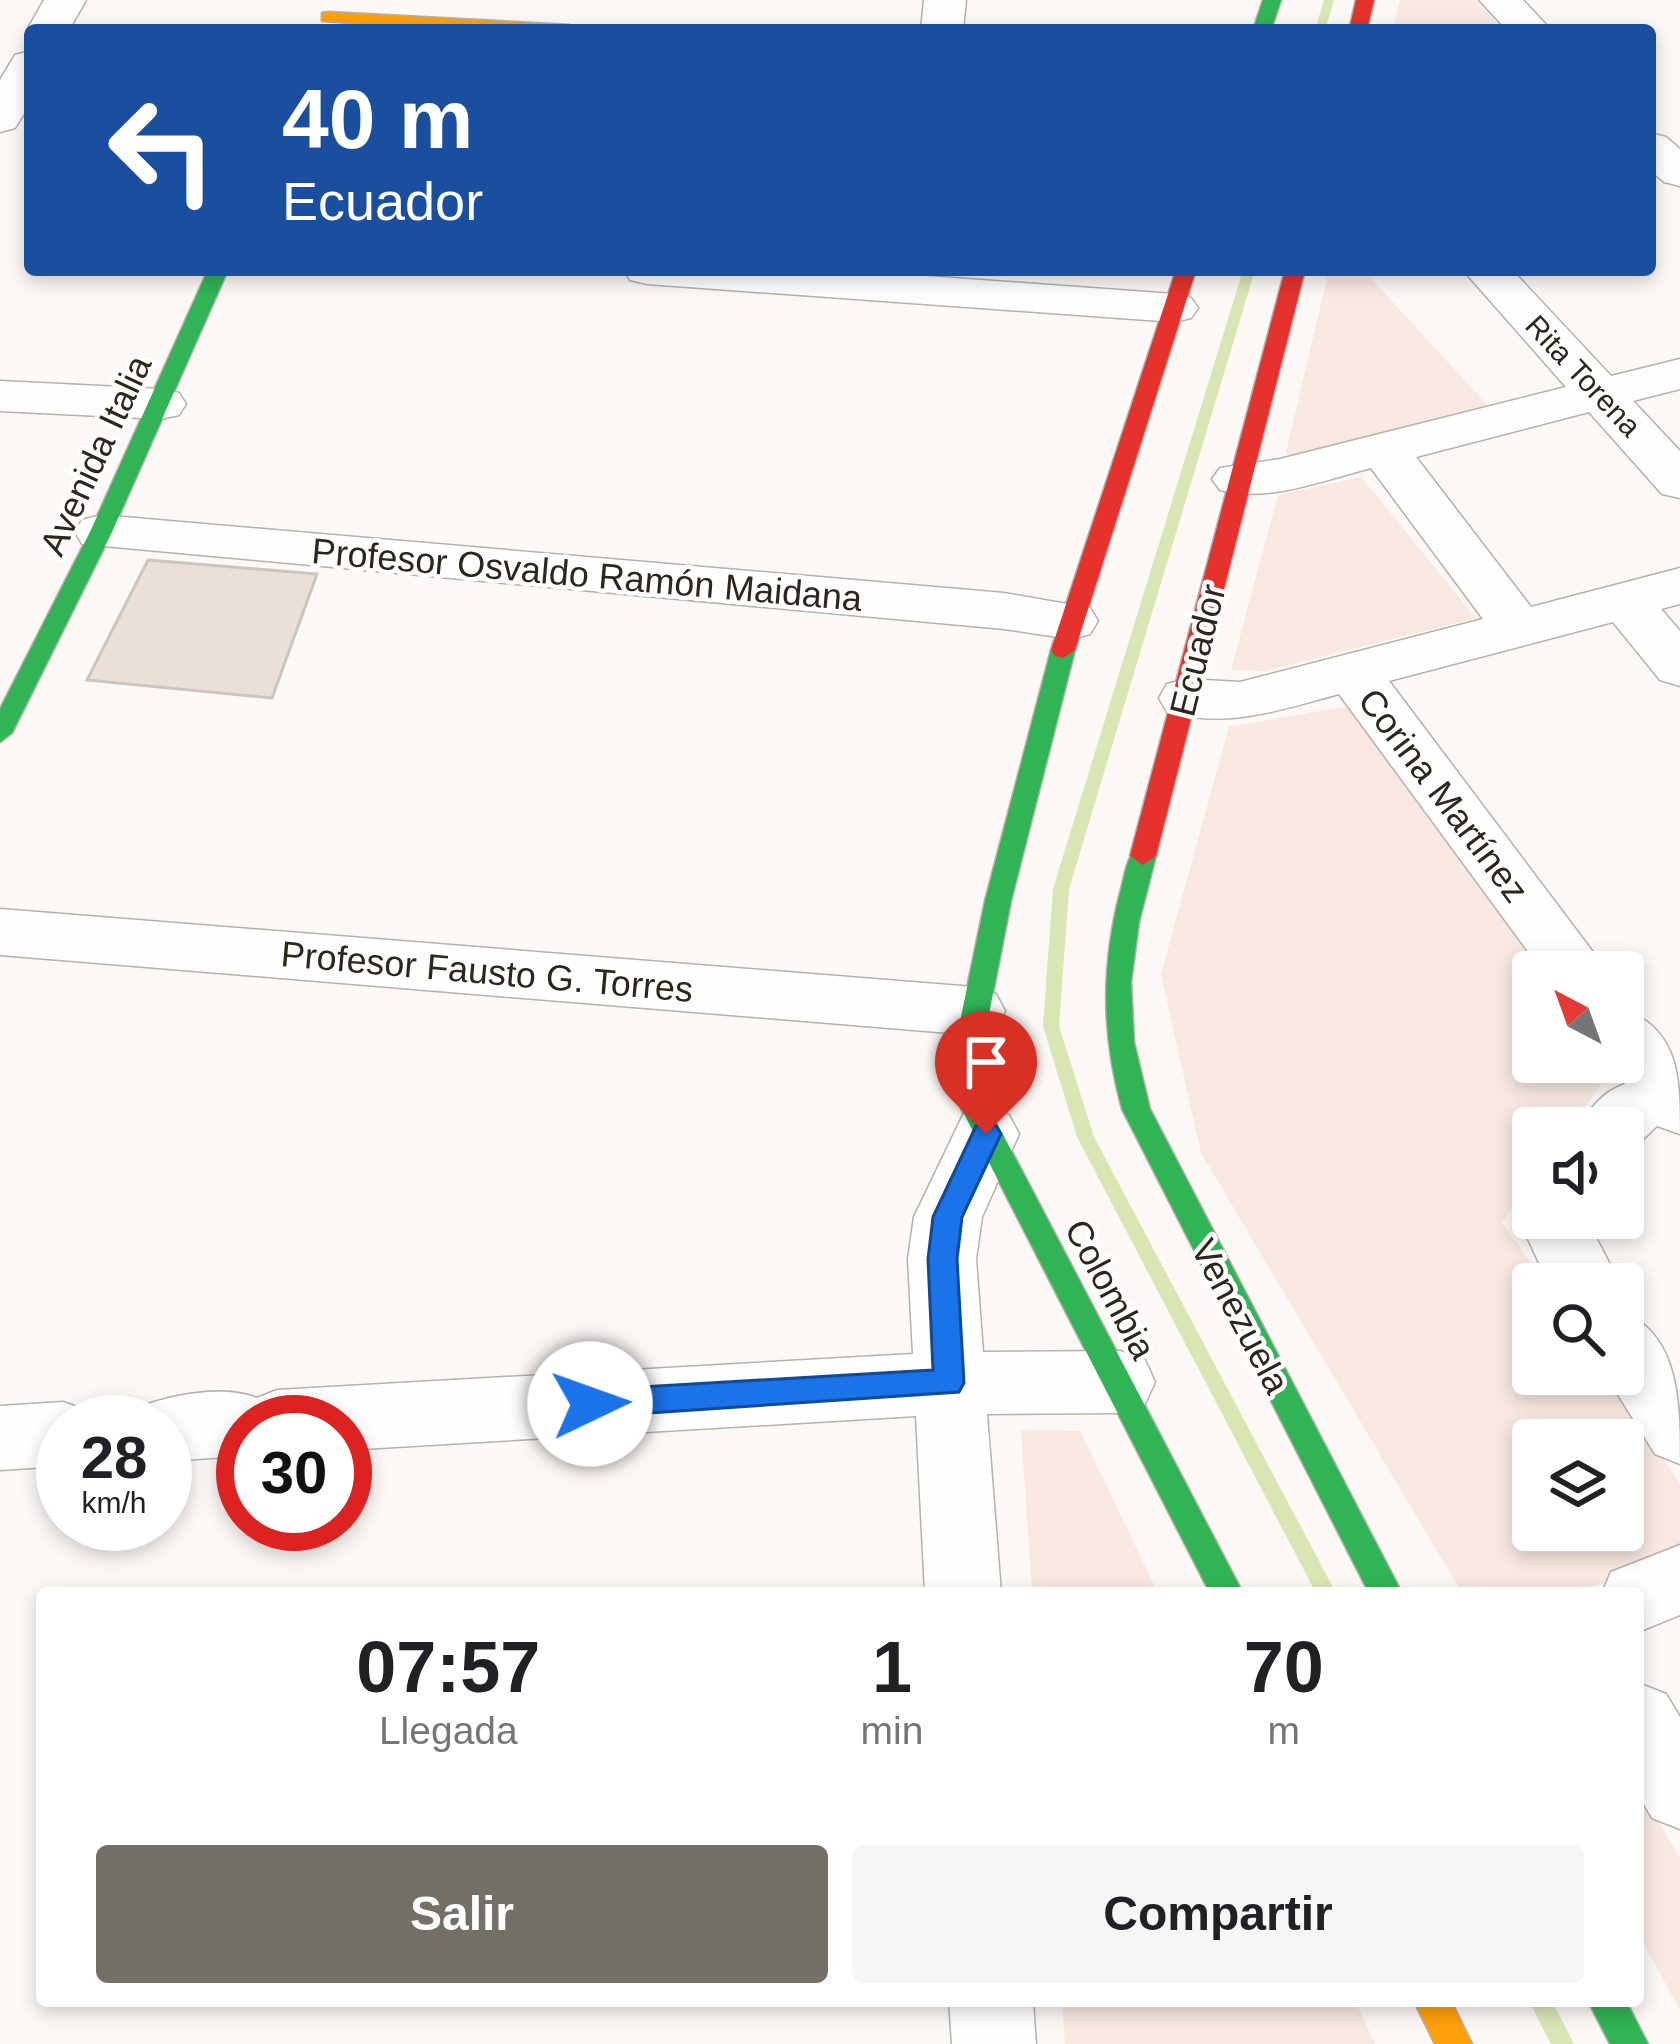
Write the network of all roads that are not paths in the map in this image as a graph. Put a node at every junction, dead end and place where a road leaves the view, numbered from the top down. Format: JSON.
{"nodes":[{"id":1,"x":1500,"y":0,"type":"edge"},
{"id":2,"x":329,"y":16,"type":"edge"},
{"id":3,"x":467,"y":24,"type":"edge"},
{"id":4,"x":1524,"y":24,"type":"edge"},
{"id":5,"x":24,"y":75,"type":"edge"},
{"id":6,"x":0,"y":119,"type":"edge"},
{"id":7,"x":1656,"y":151,"type":"edge"},
{"id":8,"x":1680,"y":173,"type":"edge"},
{"id":9,"x":215,"y":276,"type":"edge"},
{"id":10,"x":815,"y":276,"type":"edge"},
{"id":11,"x":1293,"y":276,"type":"edge"},
{"id":12,"x":1491,"y":276,"type":"edge"},
{"id":13,"x":1180,"y":289,"type":"edge"},
{"id":14,"x":1680,"y":374,"type":"edge"},
{"id":15,"x":1599,"y":394,"type":"junction"},
{"id":16,"x":0,"y":396,"type":"edge"},
{"id":17,"x":161,"y":404,"type":"junction"},
{"id":18,"x":1384,"y":450,"type":"junction"},
{"id":19,"x":1238,"y":479,"type":"junction"},
{"id":20,"x":1680,"y":482,"type":"edge"},
{"id":21,"x":101,"y":532,"type":"junction"},
{"id":22,"x":1680,"y":586,"type":"edge"},
{"id":23,"x":1626,"y":602,"type":"junction"},
{"id":24,"x":1071,"y":621,"type":"junction"},
{"id":25,"x":1520,"y":630,"type":"junction"},
{"id":26,"x":1680,"y":667,"type":"edge"},
{"id":27,"x":1354,"y":675,"type":"junction"},
{"id":28,"x":1187,"y":698,"type":"junction"},
{"id":29,"x":0,"y":733,"type":"edge"},
{"id":30,"x":0,"y":932,"type":"edge"},
{"id":31,"x":1560,"y":951,"type":"edge"},
{"id":32,"x":974,"y":1011,"type":"junction"},
{"id":33,"x":1114,"y":1032,"type":"joint"},
{"id":34,"x":1660,"y":1071,"type":"edge"},
{"id":35,"x":1634,"y":1107,"type":"edge"},
{"id":36,"x":986,"y":1134,"type":"junction"},
{"id":37,"x":1644,"y":1375,"type":"edge"},
{"id":38,"x":1120,"y":1382,"type":"junction"},
{"id":39,"x":949,"y":1383,"type":"junction"},
{"id":40,"x":372,"y":1416,"type":"edge"},
{"id":41,"x":1680,"y":1432,"type":"edge"},
{"id":42,"x":36,"y":1436,"type":"edge"},
{"id":43,"x":0,"y":1438,"type":"edge"},
{"id":44,"x":1680,"y":1580,"type":"edge"},
{"id":45,"x":963,"y":1587,"type":"edge"},
{"id":46,"x":1223,"y":1587,"type":"edge"},
{"id":47,"x":1383,"y":1587,"type":"edge"},
{"id":48,"x":1644,"y":1595,"type":"edge"},
{"id":49,"x":1644,"y":1731,"type":"edge"},
{"id":50,"x":1680,"y":1790,"type":"edge"},
{"id":51,"x":992,"y":2007,"type":"edge"},
{"id":52,"x":1435,"y":2007,"type":"edge"},
{"id":53,"x":1609,"y":2007,"type":"edge"},
{"id":54,"x":994,"y":2044,"type":"edge"},
{"id":55,"x":1454,"y":2044,"type":"edge"},
{"id":56,"x":1630,"y":2044,"type":"edge"}],
"edges":[{"from":1,"to":4,"type":"street"},
{"from":2,"to":3,"type":"main road"},
{"from":5,"to":6,"type":"street"},
{"from":7,"to":8,"type":"street"},
{"from":9,"to":17,"type":"main road","name":"Avenida Italia"},
{"from":10,"to":13,"type":"street"},
{"from":11,"to":19,"type":"main road","name":"Ecuador"},
{"from":12,"to":15,"type":"street","name":"Rita Torena"},
{"from":13,"to":24,"type":"main road"},
{"from":14,"to":15,"type":"street"},
{"from":15,"to":18,"type":"street"},
{"from":15,"to":20,"type":"street","name":"Rita Torena"},
{"from":16,"to":17,"type":"street"},
{"from":17,"to":21,"type":"main road","name":"Avenida Italia"},
{"from":18,"to":19,"type":"street"},
{"from":18,"to":25,"type":"street"},
{"from":19,"to":28,"type":"main road","name":"Ecuador"},
{"from":21,"to":24,"type":"street","name":"Profesor Osvaldo Ramón Maidana"},
{"from":21,"to":29,"type":"main road","name":"Avenida Italia"},
{"from":22,"to":23,"type":"street"},
{"from":23,"to":25,"type":"street"},
{"from":23,"to":26,"type":"street"},
{"from":24,"to":32,"type":"main road"},
{"from":25,"to":27,"type":"street"},
{"from":27,"to":28,"type":"street"},
{"from":27,"to":31,"type":"street","name":"Corina Martínez"},
{"from":28,"to":33,"type":"main road","name":"Ecuador"},
{"from":30,"to":32,"type":"street","name":"Profesor Fausto G. Torres"},
{"from":32,"to":36,"type":"main road","name":"Colombia"},
{"from":33,"to":47,"type":"main road","name":"Venezuela"},
{"from":34,"to":35,"type":"street"},
{"from":36,"to":38,"type":"main road","name":"Colombia"},
{"from":36,"to":39,"type":"street"},
{"from":37,"to":41,"type":"street"},
{"from":38,"to":39,"type":"street"},
{"from":38,"to":46,"type":"main road","name":"Colombia"},
{"from":39,"to":40,"type":"street"},
{"from":39,"to":45,"type":"street"},
{"from":42,"to":43,"type":"street"},
{"from":44,"to":48,"type":"street"},
{"from":49,"to":50,"type":"street"},
{"from":51,"to":54,"type":"street"},
{"from":52,"to":55,"type":"main road"},
{"from":53,"to":56,"type":"main road"}]}
